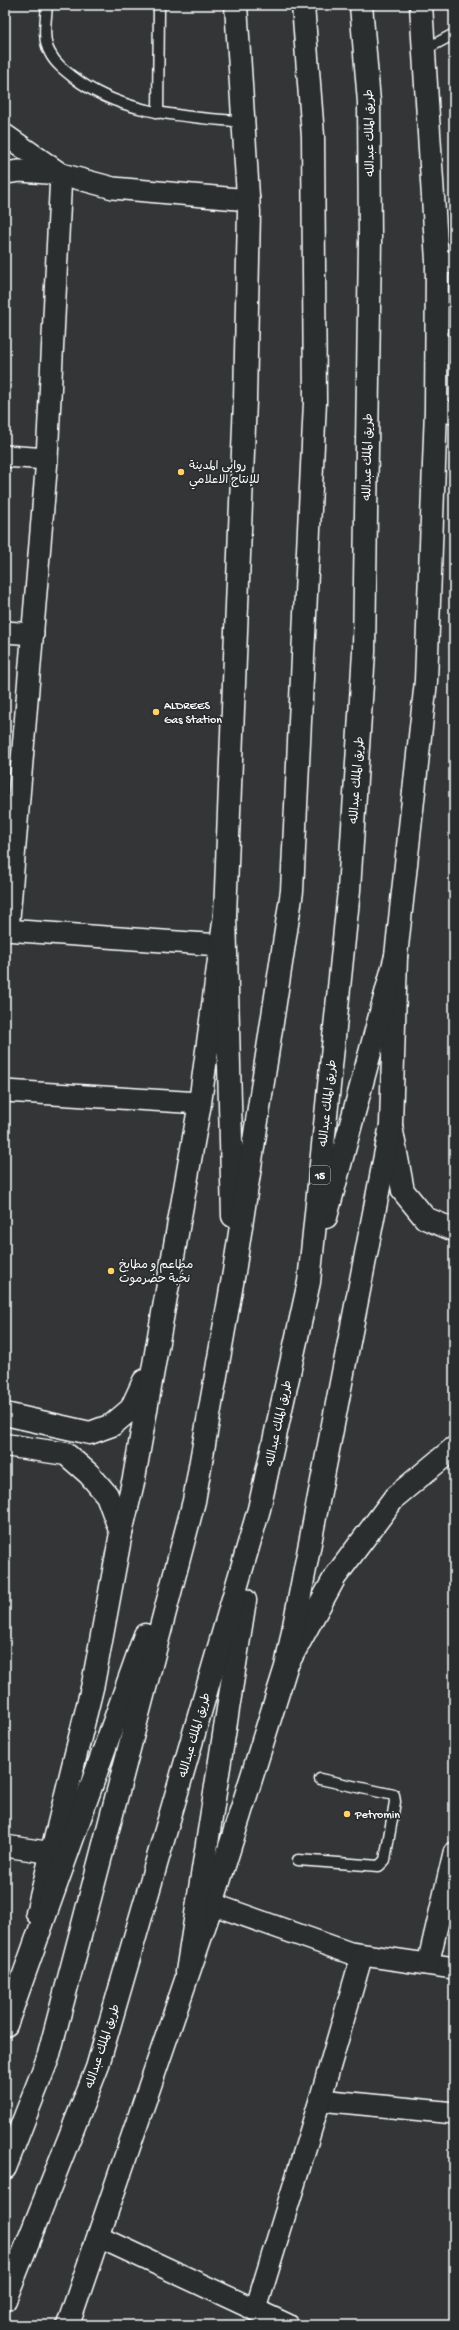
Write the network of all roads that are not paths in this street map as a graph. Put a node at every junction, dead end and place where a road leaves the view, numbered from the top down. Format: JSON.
{"nodes":[{"id":1,"x":47,"y":5,"type":"edge"},
{"id":2,"x":158,"y":5,"type":"edge"},
{"id":3,"x":236,"y":5,"type":"edge"},
{"id":4,"x":303,"y":5,"type":"edge"},
{"id":5,"x":361,"y":5,"type":"edge"},
{"id":6,"x":421,"y":5,"type":"edge"},
{"id":7,"x":454,"y":34,"type":"edge"},
{"id":8,"x":424,"y":50,"type":"junction"},
{"id":9,"x":158,"y":113,"type":"junction"},
{"id":10,"x":244,"y":122,"type":"junction"},
{"id":11,"x":5,"y":135,"type":"edge"},
{"id":12,"x":5,"y":173,"type":"edge"},
{"id":13,"x":61,"y":174,"type":"junction"},
{"id":14,"x":249,"y":200,"type":"junction"},
{"id":15,"x":445,"y":262,"type":"edge"},
{"id":16,"x":445,"y":411,"type":"edge"},
{"id":17,"x":5,"y":456,"type":"edge"},
{"id":18,"x":47,"y":459,"type":"junction"},
{"id":19,"x":5,"y":632,"type":"edge"},
{"id":20,"x":32,"y":634,"type":"junction"},
{"id":21,"x":225,"y":915,"type":"junction"},
{"id":22,"x":7,"y":930,"type":"edge"},
{"id":23,"x":220,"y":945,"type":"junction"},
{"id":24,"x":396,"y":956,"type":"junction"},
{"id":25,"x":5,"y":1091,"type":"edge"},
{"id":26,"x":200,"y":1103,"type":"junction"},
{"id":27,"x":391,"y":1125,"type":"junction"},
{"id":28,"x":454,"y":1230,"type":"edge"},
{"id":29,"x":234,"y":1272,"type":"junction"},
{"id":30,"x":309,"y":1282,"type":"junction"},
{"id":31,"x":156,"y":1359,"type":"junction"},
{"id":32,"x":5,"y":1414,"type":"edge"},
{"id":33,"x":69,"y":1430,"type":"junction"},
{"id":34,"x":5,"y":1444,"type":"edge"},
{"id":35,"x":454,"y":1448,"type":"edge"},
{"id":36,"x":66,"y":1454,"type":"junction"},
{"id":37,"x":194,"y":1501,"type":"junction"},
{"id":38,"x":259,"y":1510,"type":"junction"},
{"id":39,"x":121,"y":1533,"type":"junction"},
{"id":40,"x":286,"y":1667,"type":"junction"},
{"id":41,"x":320,"y":1779,"type":"dead end"},
{"id":42,"x":5,"y":1846,"type":"edge"},
{"id":43,"x":53,"y":1853,"type":"junction"},
{"id":44,"x":454,"y":1853,"type":"edge"},
{"id":45,"x":298,"y":1860,"type":"dead end"},
{"id":46,"x":212,"y":1904,"type":"junction"},
{"id":47,"x":362,"y":1954,"type":"junction"},
{"id":48,"x":428,"y":1964,"type":"junction"},
{"id":49,"x":454,"y":1968,"type":"edge"},
{"id":50,"x":187,"y":1972,"type":"junction"},
{"id":51,"x":5,"y":2026,"type":"edge"},
{"id":52,"x":320,"y":2100,"type":"junction"},
{"id":53,"x":454,"y":2113,"type":"edge"},
{"id":54,"x":5,"y":2168,"type":"edge"},
{"id":55,"x":98,"y":2237,"type":"junction"},
{"id":56,"x":5,"y":2300,"type":"edge"},
{"id":57,"x":256,"y":2309,"type":"junction"},
{"id":58,"x":68,"y":2325,"type":"edge"},
{"id":59,"x":288,"y":2325,"type":"edge"}],
"edges":[{"from":1,"to":9,"type":"lane"},
{"from":2,"to":9,"type":"lane"},
{"from":3,"to":10,"type":"main road"},
{"from":4,"to":29,"type":"main road"},
{"from":5,"to":30,"type":"main road","name":"طريق الملك عبدالله","number":"15"},
{"from":6,"to":8,"type":"main road"},
{"from":7,"to":8,"type":"lane"},
{"from":8,"to":15,"type":"main road"},
{"from":9,"to":10,"type":"lane"},
{"from":10,"to":14,"type":"main road"},
{"from":11,"to":13,"type":"street"},
{"from":12,"to":13,"type":"street"},
{"from":13,"to":14,"type":"street"},
{"from":13,"to":18,"type":"street"},
{"from":14,"to":21,"type":"main road"},
{"from":15,"to":16,"type":"main road"},
{"from":16,"to":24,"type":"main road"},
{"from":17,"to":18,"type":"street"},
{"from":18,"to":20,"type":"street"},
{"from":19,"to":20,"type":"street"},
{"from":20,"to":22,"type":"street"},
{"from":21,"to":23,"type":"main road"},
{"from":21,"to":29,"type":"main road"},
{"from":22,"to":23,"type":"street"},
{"from":23,"to":26,"type":"main road"},
{"from":24,"to":27,"type":"main road"},
{"from":24,"to":30,"type":"main road"},
{"from":25,"to":26,"type":"street"},
{"from":26,"to":31,"type":"main road"},
{"from":27,"to":28,"type":"main road"},
{"from":27,"to":40,"type":"main road"},
{"from":29,"to":37,"type":"main road"},
{"from":30,"to":38,"type":"main road","name":"طريق الملك عبدالله","number":"15"},
{"from":31,"to":33,"type":"main road"},
{"from":31,"to":39,"type":"main road"},
{"from":32,"to":33,"type":"main road"},
{"from":33,"to":36,"type":"main road"},
{"from":34,"to":36,"type":"main road"},
{"from":35,"to":40,"type":"main road"},
{"from":36,"to":39,"type":"main road"},
{"from":37,"to":51,"type":"main road"},
{"from":37,"to":54,"type":"main road"},
{"from":38,"to":50,"type":"main road"},
{"from":38,"to":56,"type":"main road","name":"طريق الملك عبدالله","number":"15"},
{"from":39,"to":43,"type":"main road"},
{"from":40,"to":46,"type":"main road"},
{"from":41,"to":45,"type":"lane"},
{"from":42,"to":43,"type":"street"},
{"from":43,"to":51,"type":"main road"},
{"from":44,"to":48,"type":"street"},
{"from":46,"to":47,"type":"street"},
{"from":46,"to":50,"type":"main road"},
{"from":47,"to":48,"type":"street"},
{"from":47,"to":52,"type":"street"},
{"from":48,"to":49,"type":"street"},
{"from":50,"to":55,"type":"main road"},
{"from":52,"to":53,"type":"street"},
{"from":52,"to":57,"type":"street"},
{"from":55,"to":57,"type":"street"},
{"from":55,"to":58,"type":"main road"},
{"from":57,"to":59,"type":"street"}]}
